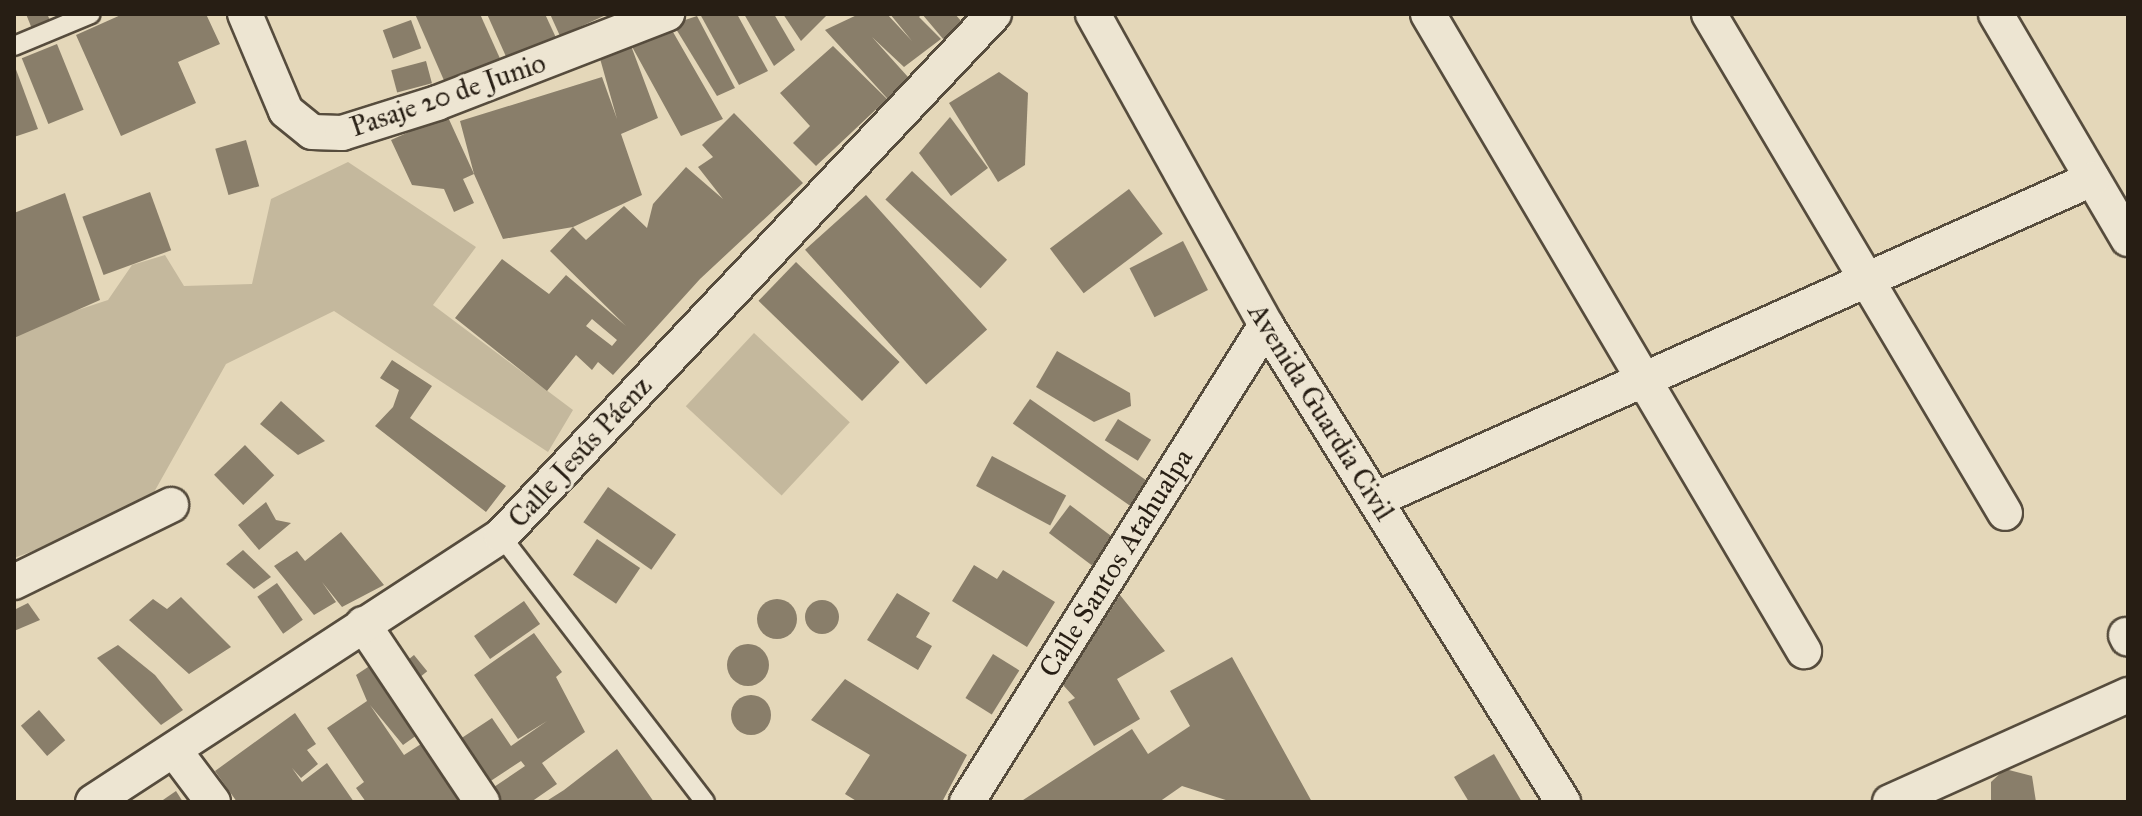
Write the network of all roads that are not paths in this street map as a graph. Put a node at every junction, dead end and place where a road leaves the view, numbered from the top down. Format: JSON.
{"nodes":[{"id":1,"x":91,"y":14,"type":"edge"},
{"id":2,"x":245,"y":14,"type":"edge"},
{"id":3,"x":667,"y":14,"type":"edge"},
{"id":4,"x":994,"y":14,"type":"edge"},
{"id":5,"x":1093,"y":14,"type":"edge"},
{"id":6,"x":1428,"y":14,"type":"edge"},
{"id":7,"x":1709,"y":14,"type":"edge"},
{"id":8,"x":1996,"y":14,"type":"edge"},
{"id":9,"x":14,"y":46,"type":"edge"},
{"id":10,"x":2092,"y":179,"type":"junction"},
{"id":11,"x":2128,"y":239,"type":"edge"},
{"id":12,"x":1869,"y":279,"type":"junction"},
{"id":13,"x":1266,"y":325,"type":"junction"},
{"id":14,"x":1644,"y":379,"type":"junction"},
{"id":15,"x":1375,"y":500,"type":"junction"},
{"id":16,"x":171,"y":505,"type":"dead end"},
{"id":17,"x":2005,"y":513,"type":"dead end"},
{"id":18,"x":501,"y":536,"type":"junction"},
{"id":19,"x":14,"y":582,"type":"edge"},
{"id":20,"x":363,"y":624,"type":"junction"},
{"id":21,"x":1804,"y":651,"type":"dead end"},
{"id":22,"x":2128,"y":695,"type":"edge"},
{"id":23,"x":174,"y":750,"type":"junction"},
{"id":24,"x":1904,"y":799,"type":"edge"},
{"id":25,"x":93,"y":802,"type":"edge"},
{"id":26,"x":213,"y":802,"type":"edge"},
{"id":27,"x":482,"y":802,"type":"edge"},
{"id":28,"x":705,"y":802,"type":"edge"},
{"id":29,"x":967,"y":802,"type":"edge"},
{"id":30,"x":1563,"y":802,"type":"edge"}],
"edges":[{"from":1,"to":9,"type":"lane"},
{"from":2,"to":3,"type":"street","name":"Pasaje 20 de Junio"},
{"from":4,"to":18,"type":"street","name":"Calle Jesús Páenz"},
{"from":5,"to":13,"type":"street","name":"Avenida Guardia Civil"},
{"from":6,"to":14,"type":"street"},
{"from":7,"to":12,"type":"street"},
{"from":8,"to":10,"type":"street"},
{"from":10,"to":11,"type":"street"},
{"from":10,"to":12,"type":"street"},
{"from":12,"to":14,"type":"street"},
{"from":12,"to":17,"type":"street"},
{"from":13,"to":15,"type":"street","name":"Avenida Guardia Civil"},
{"from":13,"to":29,"type":"street","name":"Calle Santos Atahualpa"},
{"from":14,"to":15,"type":"street"},
{"from":14,"to":21,"type":"street"},
{"from":15,"to":30,"type":"street","name":"Avenida Guardia Civil"},
{"from":16,"to":19,"type":"street"},
{"from":18,"to":20,"type":"street","name":"Calle Jesús Páenz"},
{"from":18,"to":28,"type":"lane"},
{"from":20,"to":23,"type":"street","name":"Calle Jesús Páenz"},
{"from":20,"to":27,"type":"street"},
{"from":22,"to":24,"type":"street"},
{"from":23,"to":25,"type":"street","name":"Calle Jesús Páenz"},
{"from":23,"to":26,"type":"street"}]}
